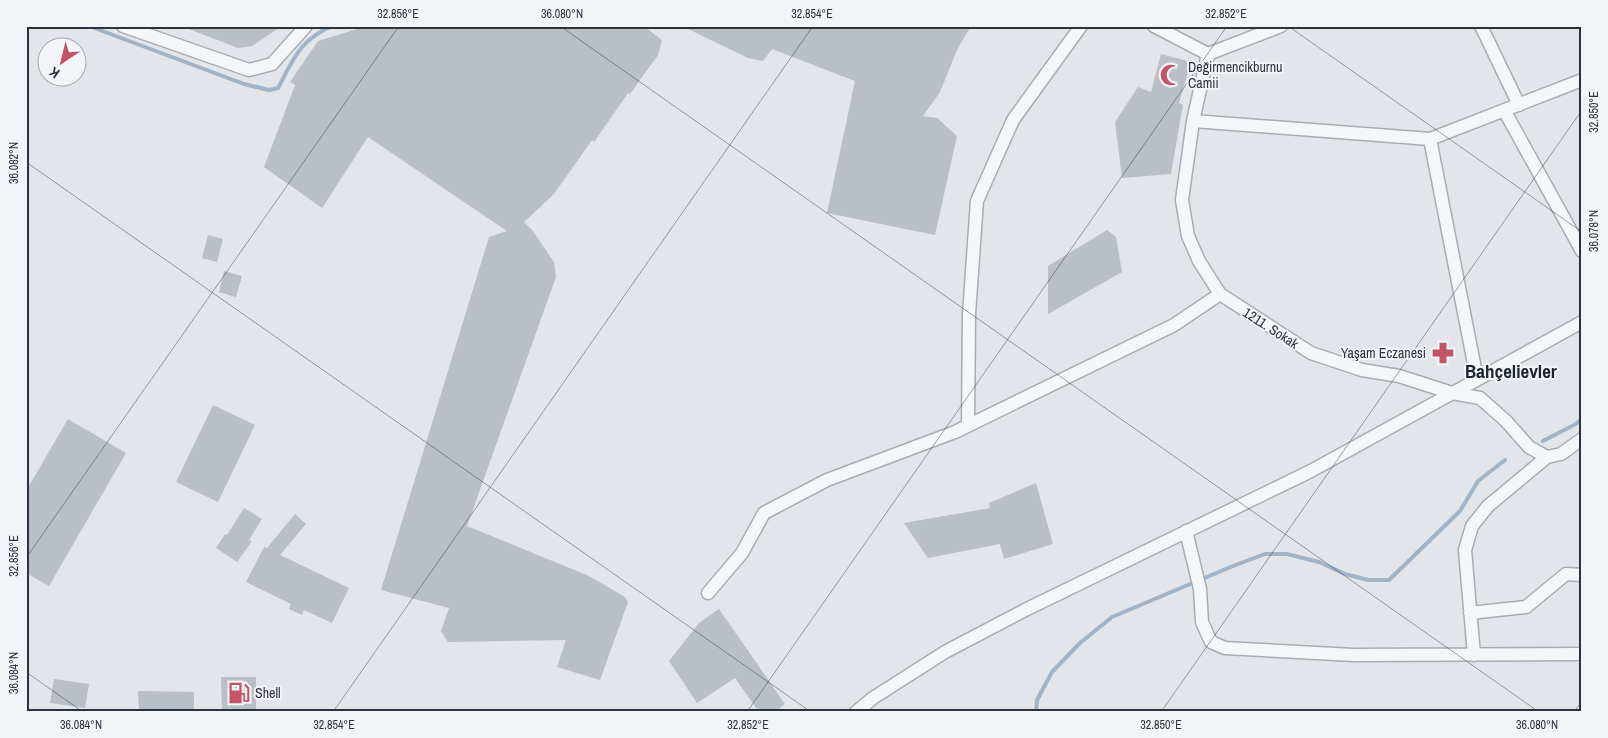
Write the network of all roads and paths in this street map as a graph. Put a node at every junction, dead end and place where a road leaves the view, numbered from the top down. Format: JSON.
{"nodes":[{"id":1,"x":123,"y":26,"type":"edge"},
{"id":2,"x":306,"y":26,"type":"edge"},
{"id":3,"x":1082,"y":26,"type":"edge"},
{"id":4,"x":1154,"y":26,"type":"edge"},
{"id":5,"x":1281,"y":26,"type":"edge"},
{"id":6,"x":1481,"y":26,"type":"edge"},
{"id":7,"x":1208,"y":54,"type":"junction"},
{"id":8,"x":1582,"y":80,"type":"edge"},
{"id":9,"x":1519,"y":104,"type":"junction"},
{"id":10,"x":1504,"y":110,"type":"junction"},
{"id":11,"x":1194,"y":121,"type":"junction"},
{"id":12,"x":1430,"y":139,"type":"junction"},
{"id":13,"x":1582,"y":251,"type":"edge"},
{"id":14,"x":1220,"y":294,"type":"junction"},
{"id":15,"x":1582,"y":322,"type":"edge"},
{"id":16,"x":1477,"y":379,"type":"junction"},
{"id":17,"x":1452,"y":393,"type":"junction"},
{"id":18,"x":968,"y":425,"type":"junction"},
{"id":19,"x":1582,"y":439,"type":"edge"},
{"id":20,"x":1547,"y":458,"type":"junction"},
{"id":21,"x":1186,"y":531,"type":"junction"},
{"id":22,"x":1582,"y":575,"type":"edge"},
{"id":23,"x":708,"y":593,"type":"dead end"},
{"id":24,"x":1470,"y":613,"type":"junction"},
{"id":25,"x":1474,"y":654,"type":"junction"},
{"id":26,"x":1582,"y":654,"type":"edge"},
{"id":27,"x":856,"y":712,"type":"edge"}],
"edges":[{"from":1,"to":2,"type":"street"},
{"from":3,"to":18,"type":"street"},
{"from":4,"to":7,"type":"street"},
{"from":5,"to":7,"type":"street"},
{"from":6,"to":9,"type":"street"},
{"from":7,"to":11,"type":"street","name":"1211. Sokak"},
{"from":8,"to":9,"type":"street"},
{"from":9,"to":10,"type":"street"},
{"from":10,"to":12,"type":"street"},
{"from":10,"to":13,"type":"street"},
{"from":11,"to":12,"type":"street"},
{"from":11,"to":14,"type":"street","name":"1211. Sokak"},
{"from":12,"to":16,"type":"street"},
{"from":14,"to":17,"type":"street","name":"1211. Sokak"},
{"from":14,"to":18,"type":"street"},
{"from":15,"to":16,"type":"street"},
{"from":16,"to":17,"type":"street"},
{"from":17,"to":20,"type":"street","name":"1211. Sokak"},
{"from":17,"to":21,"type":"street"},
{"from":18,"to":23,"type":"street"},
{"from":19,"to":20,"type":"street"},
{"from":20,"to":24,"type":"street"},
{"from":21,"to":25,"type":"street"},
{"from":21,"to":27,"type":"street"},
{"from":22,"to":24,"type":"street"},
{"from":24,"to":25,"type":"street"},
{"from":25,"to":26,"type":"street"}]}
